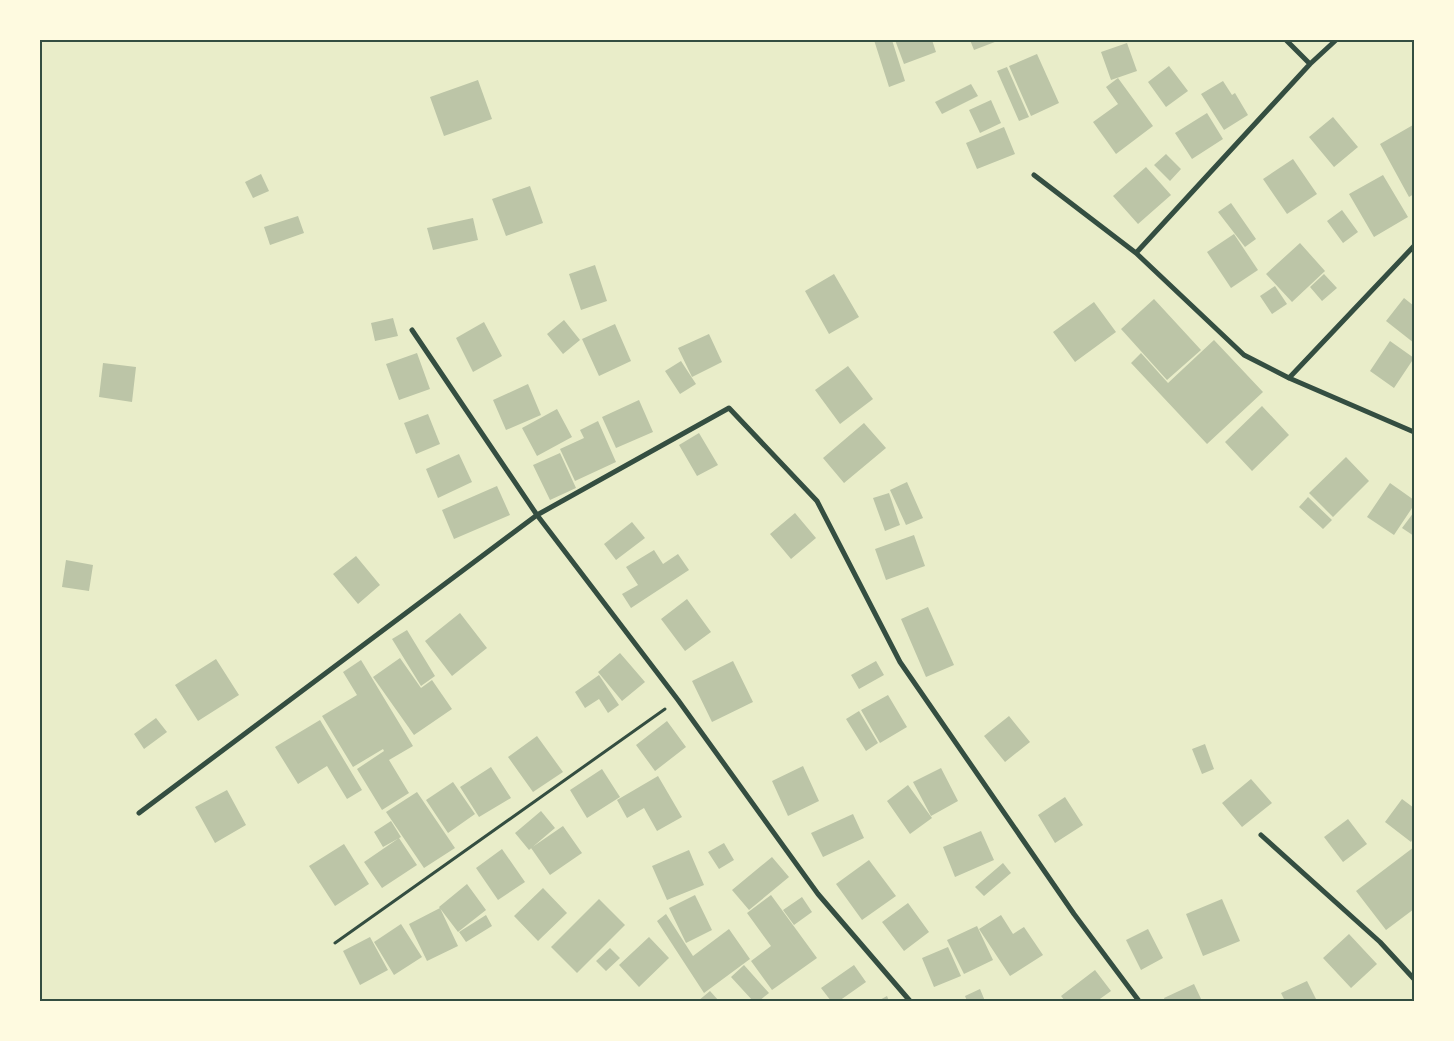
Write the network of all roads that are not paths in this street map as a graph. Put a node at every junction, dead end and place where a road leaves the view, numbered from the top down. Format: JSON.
{"nodes":[{"id":1,"x":1286,"y":40,"type":"edge"},
{"id":2,"x":1336,"y":40,"type":"edge"},
{"id":3,"x":1310,"y":64,"type":"junction"},
{"id":4,"x":1034,"y":175,"type":"dead end"},
{"id":5,"x":1414,"y":246,"type":"edge"},
{"id":6,"x":1136,"y":253,"type":"junction"},
{"id":7,"x":412,"y":330,"type":"dead end"},
{"id":8,"x":1289,"y":378,"type":"junction"},
{"id":9,"x":1414,"y":432,"type":"edge"},
{"id":10,"x":537,"y":515,"type":"junction"},
{"id":11,"x":140,"y":813,"type":"dead end"},
{"id":12,"x":1261,"y":835,"type":"dead end"},
{"id":13,"x":1414,"y":979,"type":"edge"},
{"id":14,"x":910,"y":1001,"type":"edge"},
{"id":15,"x":1139,"y":1001,"type":"edge"}],
"edges":[{"from":1,"to":3,"type":"street"},
{"from":2,"to":3,"type":"street"},
{"from":3,"to":6,"type":"street"},
{"from":4,"to":6,"type":"street"},
{"from":5,"to":8,"type":"street"},
{"from":6,"to":8,"type":"street"},
{"from":7,"to":10,"type":"street"},
{"from":8,"to":9,"type":"street"},
{"from":10,"to":11,"type":"street"},
{"from":10,"to":14,"type":"street"},
{"from":10,"to":15,"type":"street"},
{"from":12,"to":13,"type":"street"}]}
